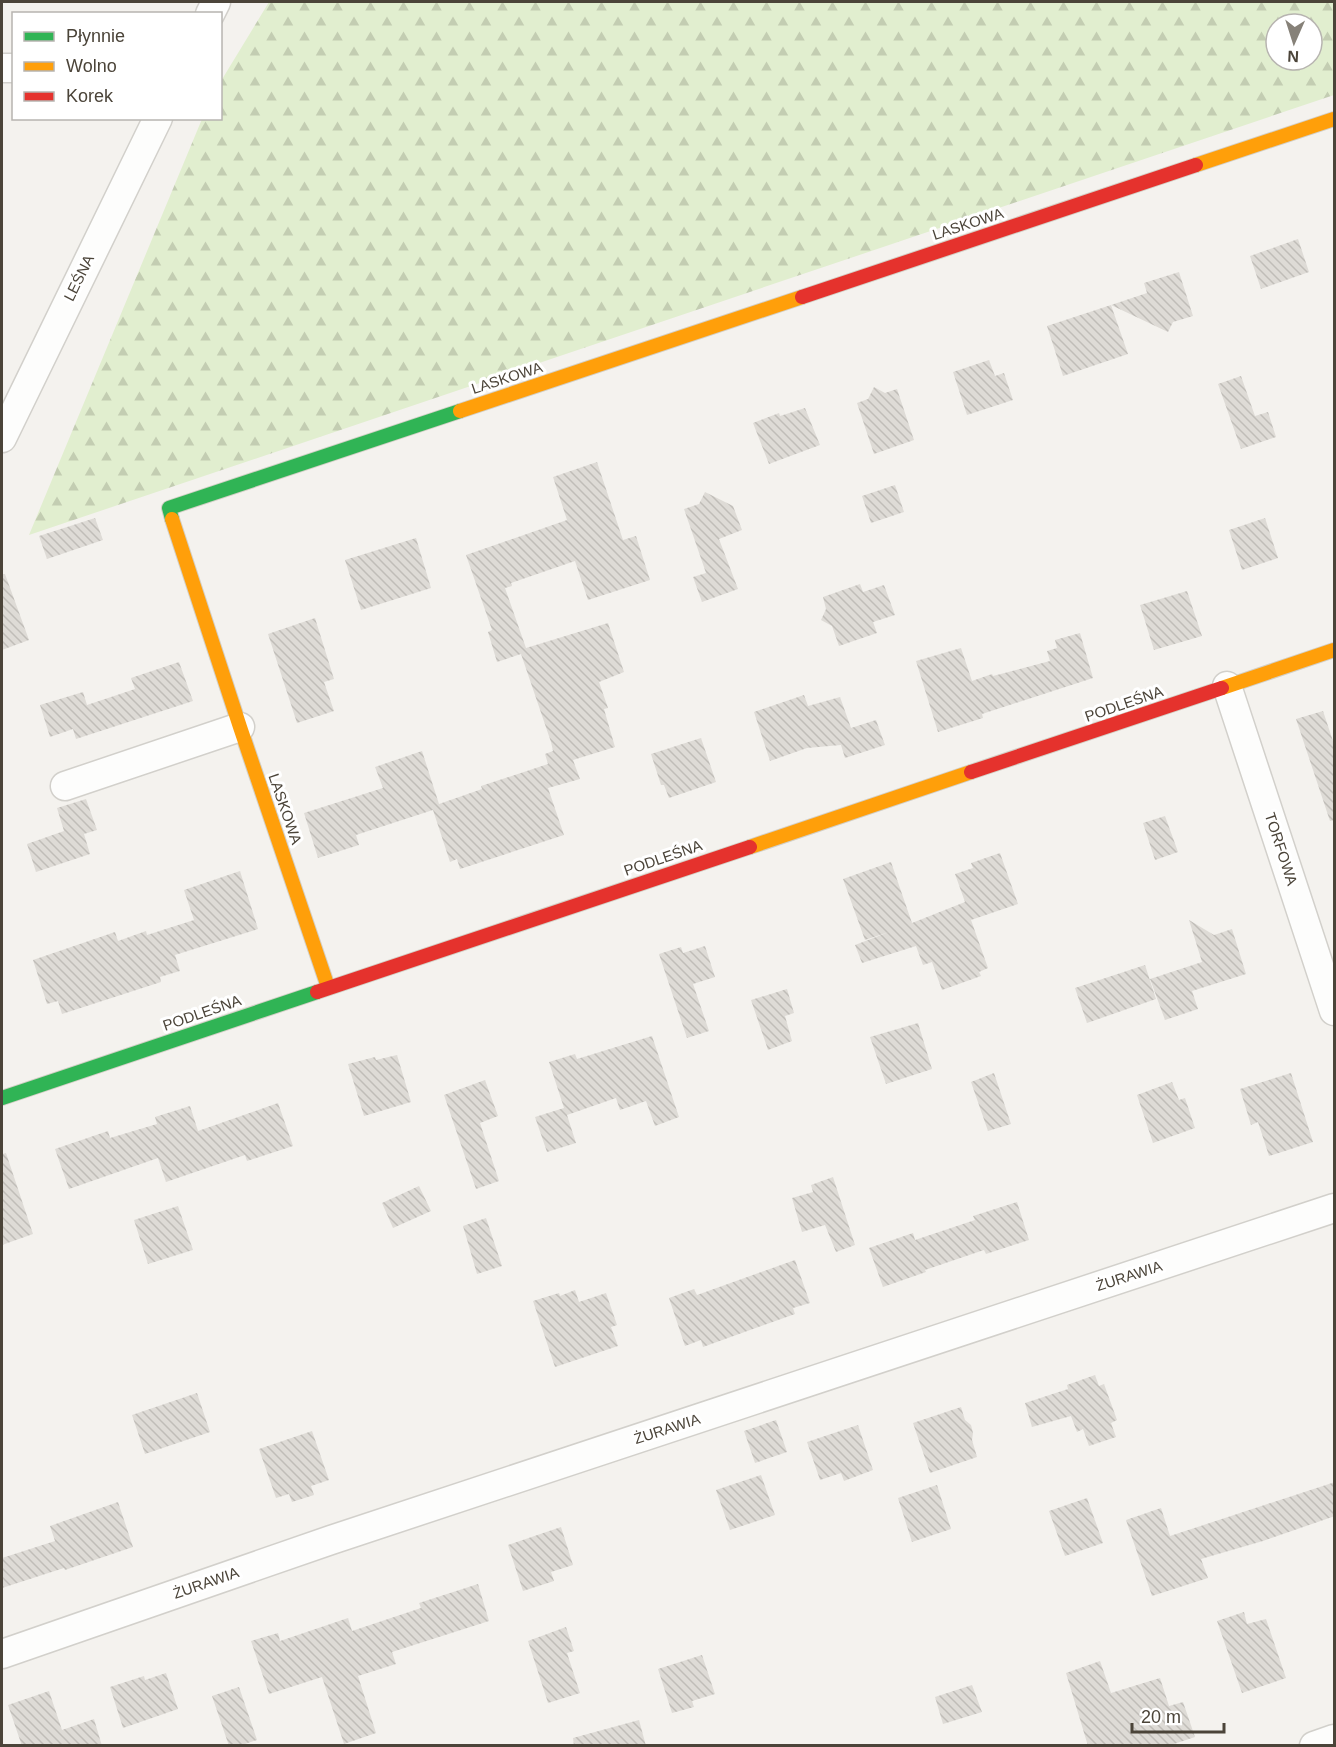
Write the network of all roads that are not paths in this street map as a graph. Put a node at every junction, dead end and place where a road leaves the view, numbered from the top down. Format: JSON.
{"nodes":[{"id":1,"x":1335,"y":119,"type":"edge"},
{"id":2,"x":157,"y":120,"type":"edge"},
{"id":3,"x":2,"y":438,"type":"edge"},
{"id":4,"x":1335,"y":650,"type":"edge"},
{"id":5,"x":1227,"y":686,"type":"junction"},
{"id":6,"x":240,"y":727,"type":"junction"},
{"id":7,"x":64,"y":786,"type":"dead end"},
{"id":8,"x":328,"y":987,"type":"junction"},
{"id":9,"x":1335,"y":1011,"type":"edge"},
{"id":10,"x":2,"y":1098,"type":"edge"},
{"id":11,"x":1335,"y":1208,"type":"edge"},
{"id":12,"x":2,"y":1654,"type":"edge"},
{"id":13,"x":1335,"y":1738,"type":"edge"},
{"id":14,"x":1314,"y":1746,"type":"edge"}],
"edges":[{"from":1,"to":6,"type":"street","name":"LASKOWA"},
{"from":2,"to":3,"type":"street","name":"LEŚNA"},
{"from":4,"to":5,"type":"street","name":"PODLEŚNA"},
{"from":5,"to":8,"type":"street","name":"PODLEŚNA"},
{"from":5,"to":9,"type":"street","name":"TORFOWA"},
{"from":6,"to":7,"type":"street"},
{"from":6,"to":8,"type":"street","name":"LASKOWA"},
{"from":8,"to":10,"type":"street","name":"PODLEŚNA"},
{"from":11,"to":12,"type":"street","name":"ŻURAWIA"},
{"from":13,"to":14,"type":"street"}]}
